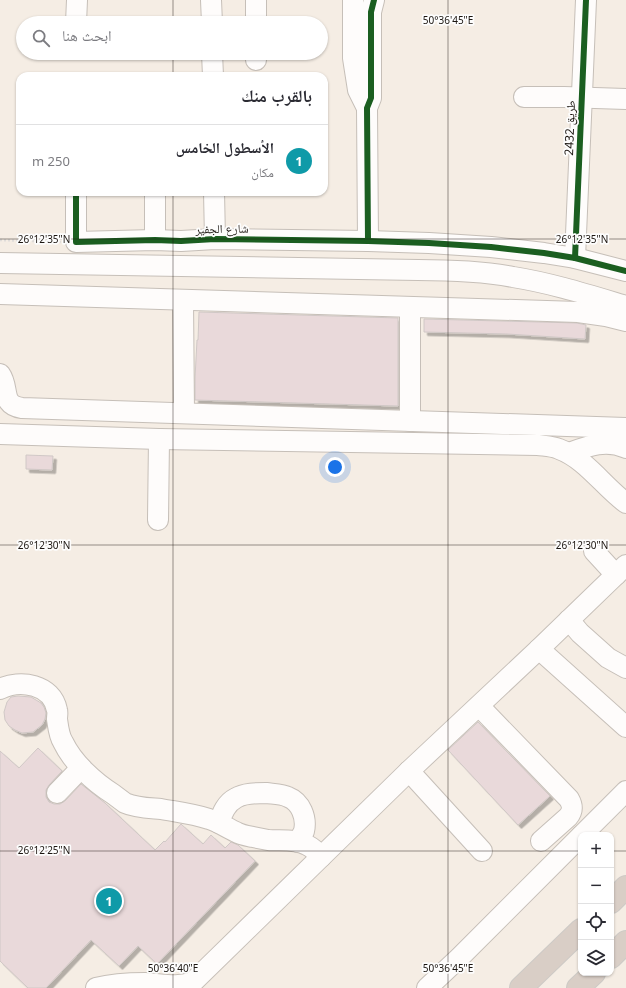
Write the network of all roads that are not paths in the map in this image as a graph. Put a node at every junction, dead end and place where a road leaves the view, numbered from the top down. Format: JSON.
{"nodes":[{"id":1,"x":77,"y":0,"type":"edge"},
{"id":2,"x":211,"y":0,"type":"edge"},
{"id":3,"x":256,"y":0,"type":"edge"},
{"id":4,"x":353,"y":0,"type":"edge"},
{"id":5,"x":374,"y":0,"type":"edge"},
{"id":6,"x":586,"y":0,"type":"edge"},
{"id":7,"x":76,"y":16,"type":"edge"},
{"id":8,"x":212,"y":16,"type":"edge"},
{"id":9,"x":256,"y":16,"type":"edge"},
{"id":10,"x":212,"y":60,"type":"edge"},
{"id":11,"x":213,"y":72,"type":"edge"},
{"id":12,"x":524,"y":97,"type":"dead end"},
{"id":13,"x":582,"y":98,"type":"junction"},
{"id":14,"x":626,"y":99,"type":"edge"},
{"id":15,"x":367,"y":108,"type":"junction"},
{"id":16,"x":76,"y":196,"type":"edge"},
{"id":17,"x":155,"y":196,"type":"edge"},
{"id":18,"x":214,"y":196,"type":"edge"},
{"id":19,"x":215,"y":238,"type":"junction"},
{"id":20,"x":155,"y":240,"type":"junction"},
{"id":21,"x":368,"y":241,"type":"junction"},
{"id":22,"x":575,"y":258,"type":"junction"},
{"id":23,"x":0,"y":264,"type":"edge"},
{"id":24,"x":626,"y":271,"type":"edge"},
{"id":25,"x":0,"y":294,"type":"edge"},
{"id":26,"x":184,"y":300,"type":"junction"},
{"id":27,"x":410,"y":306,"type":"junction"},
{"id":28,"x":626,"y":306,"type":"edge"},
{"id":29,"x":626,"y":321,"type":"edge"},
{"id":30,"x":0,"y":374,"type":"edge"},
{"id":31,"x":184,"y":413,"type":"junction"},
{"id":32,"x":410,"y":421,"type":"junction"},
{"id":33,"x":626,"y":428,"type":"edge"},
{"id":34,"x":0,"y":434,"type":"edge"},
{"id":35,"x":159,"y":439,"type":"junction"},
{"id":36,"x":626,"y":448,"type":"edge"},
{"id":37,"x":569,"y":453,"type":"junction"},
{"id":38,"x":623,"y":496,"type":"edge"},
{"id":39,"x":158,"y":520,"type":"dead end"},
{"id":40,"x":594,"y":551,"type":"dead end"},
{"id":41,"x":621,"y":570,"type":"edge"},
{"id":42,"x":569,"y":620,"type":"junction"},
{"id":43,"x":539,"y":649,"type":"junction"},
{"id":44,"x":626,"y":668,"type":"edge"},
{"id":45,"x":0,"y":689,"type":"edge"},
{"id":46,"x":479,"y":706,"type":"junction"},
{"id":47,"x":626,"y":727,"type":"edge"},
{"id":48,"x":81,"y":768,"type":"junction"},
{"id":49,"x":409,"y":771,"type":"junction"},
{"id":50,"x":626,"y":791,"type":"edge"},
{"id":51,"x":57,"y":793,"type":"dead end"},
{"id":52,"x":219,"y":823,"type":"junction"},
{"id":53,"x":586,"y":832,"type":"edge"},
{"id":54,"x":578,"y":840,"type":"edge"},
{"id":55,"x":541,"y":841,"type":"dead end"},
{"id":56,"x":298,"y":842,"type":"junction"},
{"id":57,"x":482,"y":851,"type":"dead end"},
{"id":58,"x":321,"y":857,"type":"junction"},
{"id":59,"x":626,"y":887,"type":"edge"},
{"id":60,"x":614,"y":899,"type":"edge"},
{"id":61,"x":578,"y":933,"type":"edge"},
{"id":62,"x":591,"y":976,"type":"edge"},
{"id":63,"x":96,"y":988,"type":"edge"},
{"id":64,"x":427,"y":988,"type":"edge"},
{"id":65,"x":521,"y":988,"type":"edge"},
{"id":66,"x":578,"y":988,"type":"edge"}],
"edges":[{"from":1,"to":7,"type":"street"},
{"from":2,"to":8,"type":"street"},
{"from":3,"to":9,"type":"street"},
{"from":4,"to":15,"type":"street"},
{"from":5,"to":15,"type":"street"},
{"from":6,"to":13,"type":"street","name":"طريق 2432"},
{"from":10,"to":11,"type":"street"},
{"from":12,"to":13,"type":"street"},
{"from":13,"to":14,"type":"street","name":"طريق 2432"},
{"from":13,"to":22,"type":"street","name":"طريق 2432"},
{"from":15,"to":21,"type":"street"},
{"from":16,"to":20,"type":"street","name":"شارع الجفير"},
{"from":17,"to":20,"type":"street"},
{"from":18,"to":19,"type":"street"},
{"from":19,"to":20,"type":"street","name":"شارع الجفير"},
{"from":19,"to":21,"type":"street","name":"شارع الجفير"},
{"from":21,"to":22,"type":"street","name":"شارع الجفير"},
{"from":22,"to":24,"type":"street","name":"شارع الجفير"},
{"from":23,"to":28,"type":"street"},
{"from":25,"to":26,"type":"street"},
{"from":26,"to":27,"type":"street"},
{"from":26,"to":31,"type":"street"},
{"from":27,"to":29,"type":"street"},
{"from":27,"to":32,"type":"street"},
{"from":30,"to":31,"type":"street"},
{"from":31,"to":32,"type":"street"},
{"from":32,"to":33,"type":"street"},
{"from":34,"to":35,"type":"street"},
{"from":35,"to":37,"type":"street"},
{"from":35,"to":39,"type":"street"},
{"from":36,"to":37,"type":"street"},
{"from":37,"to":38,"type":"street"},
{"from":40,"to":41,"type":"street"},
{"from":41,"to":42,"type":"street"},
{"from":42,"to":43,"type":"street"},
{"from":42,"to":44,"type":"street"},
{"from":43,"to":46,"type":"street"},
{"from":43,"to":47,"type":"street"},
{"from":45,"to":48,"type":"street"},
{"from":46,"to":49,"type":"street"},
{"from":46,"to":55,"type":"street"},
{"from":48,"to":51,"type":"street"},
{"from":48,"to":52,"type":"street"},
{"from":49,"to":57,"type":"street"},
{"from":49,"to":58,"type":"street"},
{"from":50,"to":53,"type":"street"},
{"from":52,"to":56,"type":"street"},
{"from":52,"to":56,"type":"street"},
{"from":54,"to":64,"type":"street"},
{"from":56,"to":58,"type":"street"},
{"from":58,"to":63,"type":"street"},
{"from":59,"to":60,"type":"highway"},
{"from":61,"to":65,"type":"highway"},
{"from":62,"to":66,"type":"highway"}]}
